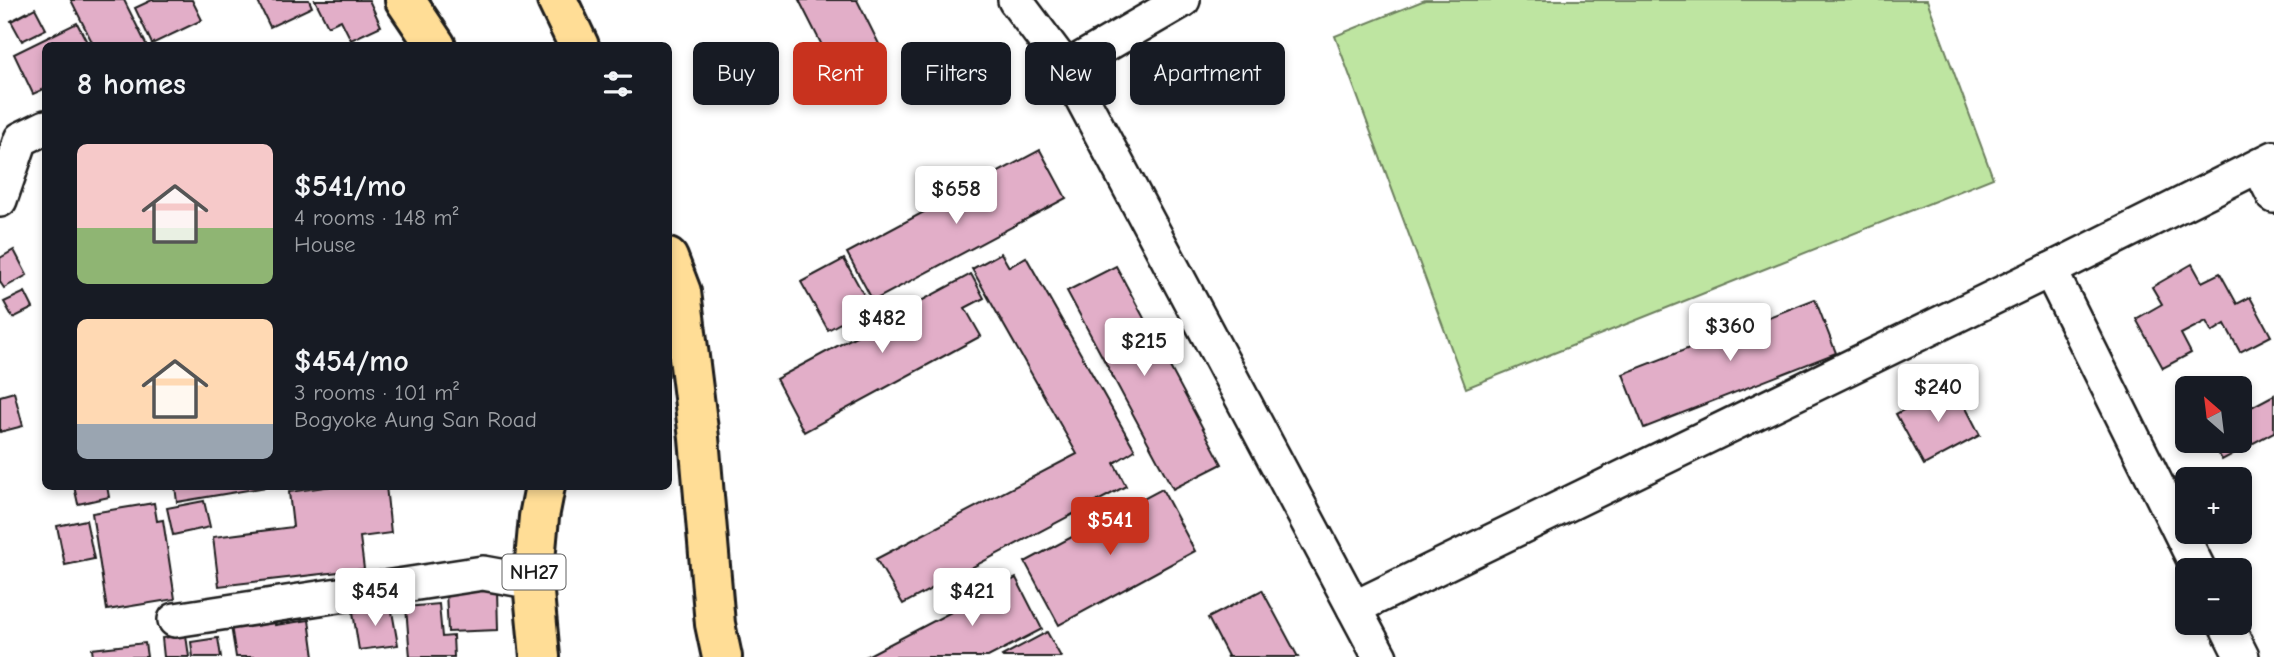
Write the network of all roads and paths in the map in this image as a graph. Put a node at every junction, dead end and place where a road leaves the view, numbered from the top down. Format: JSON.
{"nodes":[{"id":1,"x":405,"y":0,"type":"edge"},
{"id":2,"x":557,"y":0,"type":"edge"},
{"id":3,"x":1015,"y":0,"type":"edge"},
{"id":4,"x":1183,"y":0,"type":"edge"},
{"id":5,"x":433,"y":42,"type":"edge"},
{"id":6,"x":577,"y":42,"type":"edge"},
{"id":7,"x":1046,"y":42,"type":"edge"},
{"id":8,"x":1111,"y":42,"type":"edge"},
{"id":9,"x":1086,"y":105,"type":"edge"},
{"id":10,"x":42,"y":129,"type":"edge"},
{"id":11,"x":2266,"y":162,"type":"edge"},
{"id":12,"x":2274,"y":196,"type":"edge"},
{"id":13,"x":0,"y":200,"type":"edge"},
{"id":14,"x":672,"y":268,"type":"edge"},
{"id":15,"x":2050,"y":270,"type":"junction"},
{"id":16,"x":544,"y":490,"type":"edge"},
{"id":17,"x":2193,"y":558,"type":"edge"},
{"id":18,"x":533,"y":582,"type":"junction"},
{"id":19,"x":1354,"y":608,"type":"junction"},
{"id":20,"x":175,"y":620,"type":"dead end"},
{"id":21,"x":2231,"y":635,"type":"edge"},
{"id":22,"x":540,"y":657,"type":"edge"},
{"id":23,"x":722,"y":657,"type":"edge"},
{"id":24,"x":1380,"y":657,"type":"edge"},
{"id":25,"x":2242,"y":657,"type":"edge"}],
"edges":[{"from":1,"to":5,"type":"highway"},
{"from":2,"to":6,"type":"highway"},
{"from":3,"to":7,"type":"street"},
{"from":4,"to":8,"type":"street"},
{"from":9,"to":19,"type":"street"},
{"from":10,"to":13,"type":"street"},
{"from":11,"to":12,"type":"street"},
{"from":11,"to":15,"type":"street"},
{"from":14,"to":23,"type":"highway"},
{"from":15,"to":17,"type":"street"},
{"from":15,"to":19,"type":"street"},
{"from":16,"to":18,"type":"highway","number":"NH27"},
{"from":18,"to":20,"type":"street"},
{"from":18,"to":22,"type":"highway","number":"NH27"},
{"from":19,"to":24,"type":"street"},
{"from":21,"to":25,"type":"street"}]}
